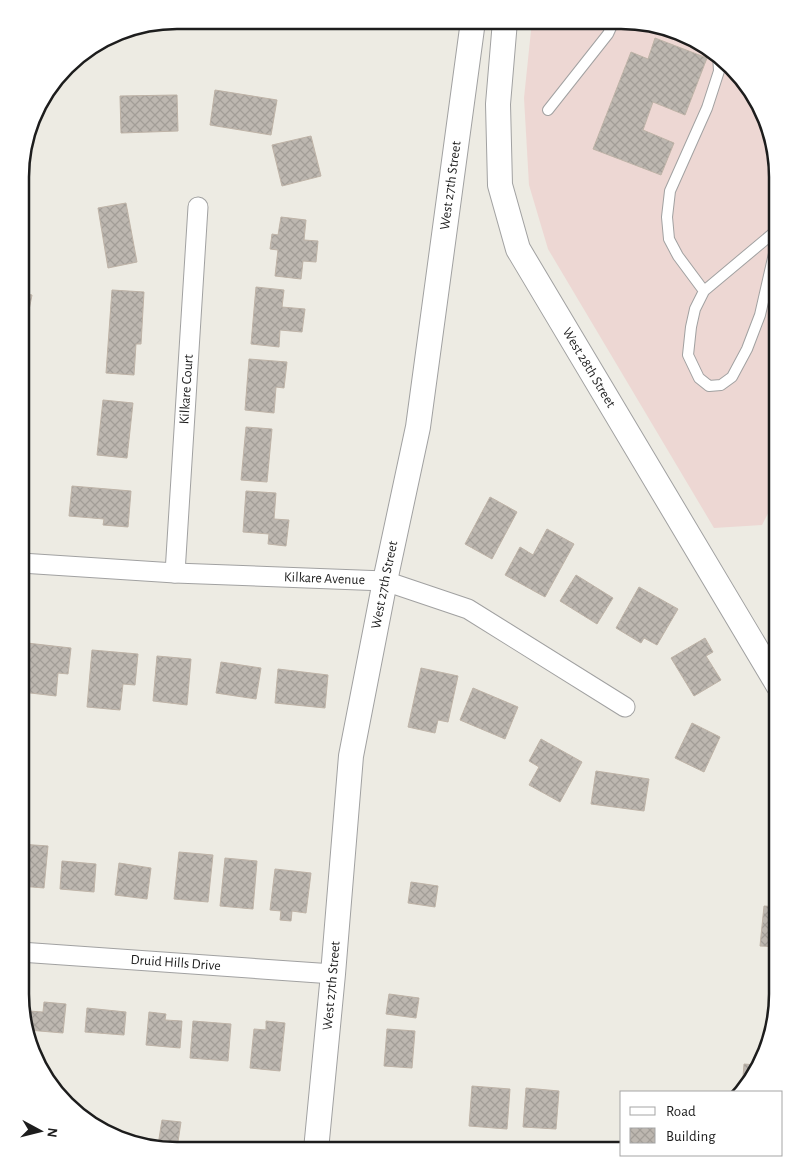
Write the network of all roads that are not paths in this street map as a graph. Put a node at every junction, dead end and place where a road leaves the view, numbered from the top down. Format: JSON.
{"nodes":[{"id":1,"x":473,"y":29,"type":"edge"},
{"id":2,"x":504,"y":29,"type":"edge"},
{"id":3,"x":610,"y":29,"type":"edge"},
{"id":4,"x":719,"y":66,"type":"edge"},
{"id":5,"x":548,"y":110,"type":"dead end"},
{"id":6,"x":198,"y":207,"type":"dead end"},
{"id":7,"x":769,"y":237,"type":"edge"},
{"id":8,"x":769,"y":276,"type":"edge"},
{"id":9,"x":704,"y":291,"type":"junction"},
{"id":10,"x":29,"y":563,"type":"edge"},
{"id":11,"x":174,"y":572,"type":"junction"},
{"id":12,"x":385,"y":581,"type":"junction"},
{"id":13,"x":769,"y":670,"type":"edge"},
{"id":14,"x":624,"y":707,"type":"dead end"},
{"id":15,"x":29,"y":953,"type":"edge"},
{"id":16,"x":333,"y":974,"type":"junction"},
{"id":17,"x":317,"y":1142,"type":"edge"}],
"edges":[{"from":1,"to":12,"type":"street","name":"West 27th Street"},
{"from":2,"to":13,"type":"street","name":"West 28th Street"},
{"from":3,"to":5,"type":"lane"},
{"from":4,"to":9,"type":"lane"},
{"from":6,"to":11,"type":"street","name":"Kilkare Court"},
{"from":7,"to":9,"type":"lane"},
{"from":8,"to":9,"type":"lane"},
{"from":10,"to":11,"type":"street","name":"Kilkare Avenue"},
{"from":11,"to":12,"type":"street","name":"Kilkare Avenue"},
{"from":12,"to":14,"type":"street","name":"Kilkare Avenue"},
{"from":12,"to":16,"type":"street","name":"West 27th Street"},
{"from":15,"to":16,"type":"street","name":"Druid Hills Drive"},
{"from":16,"to":17,"type":"street","name":"West 27th Street"}]}
